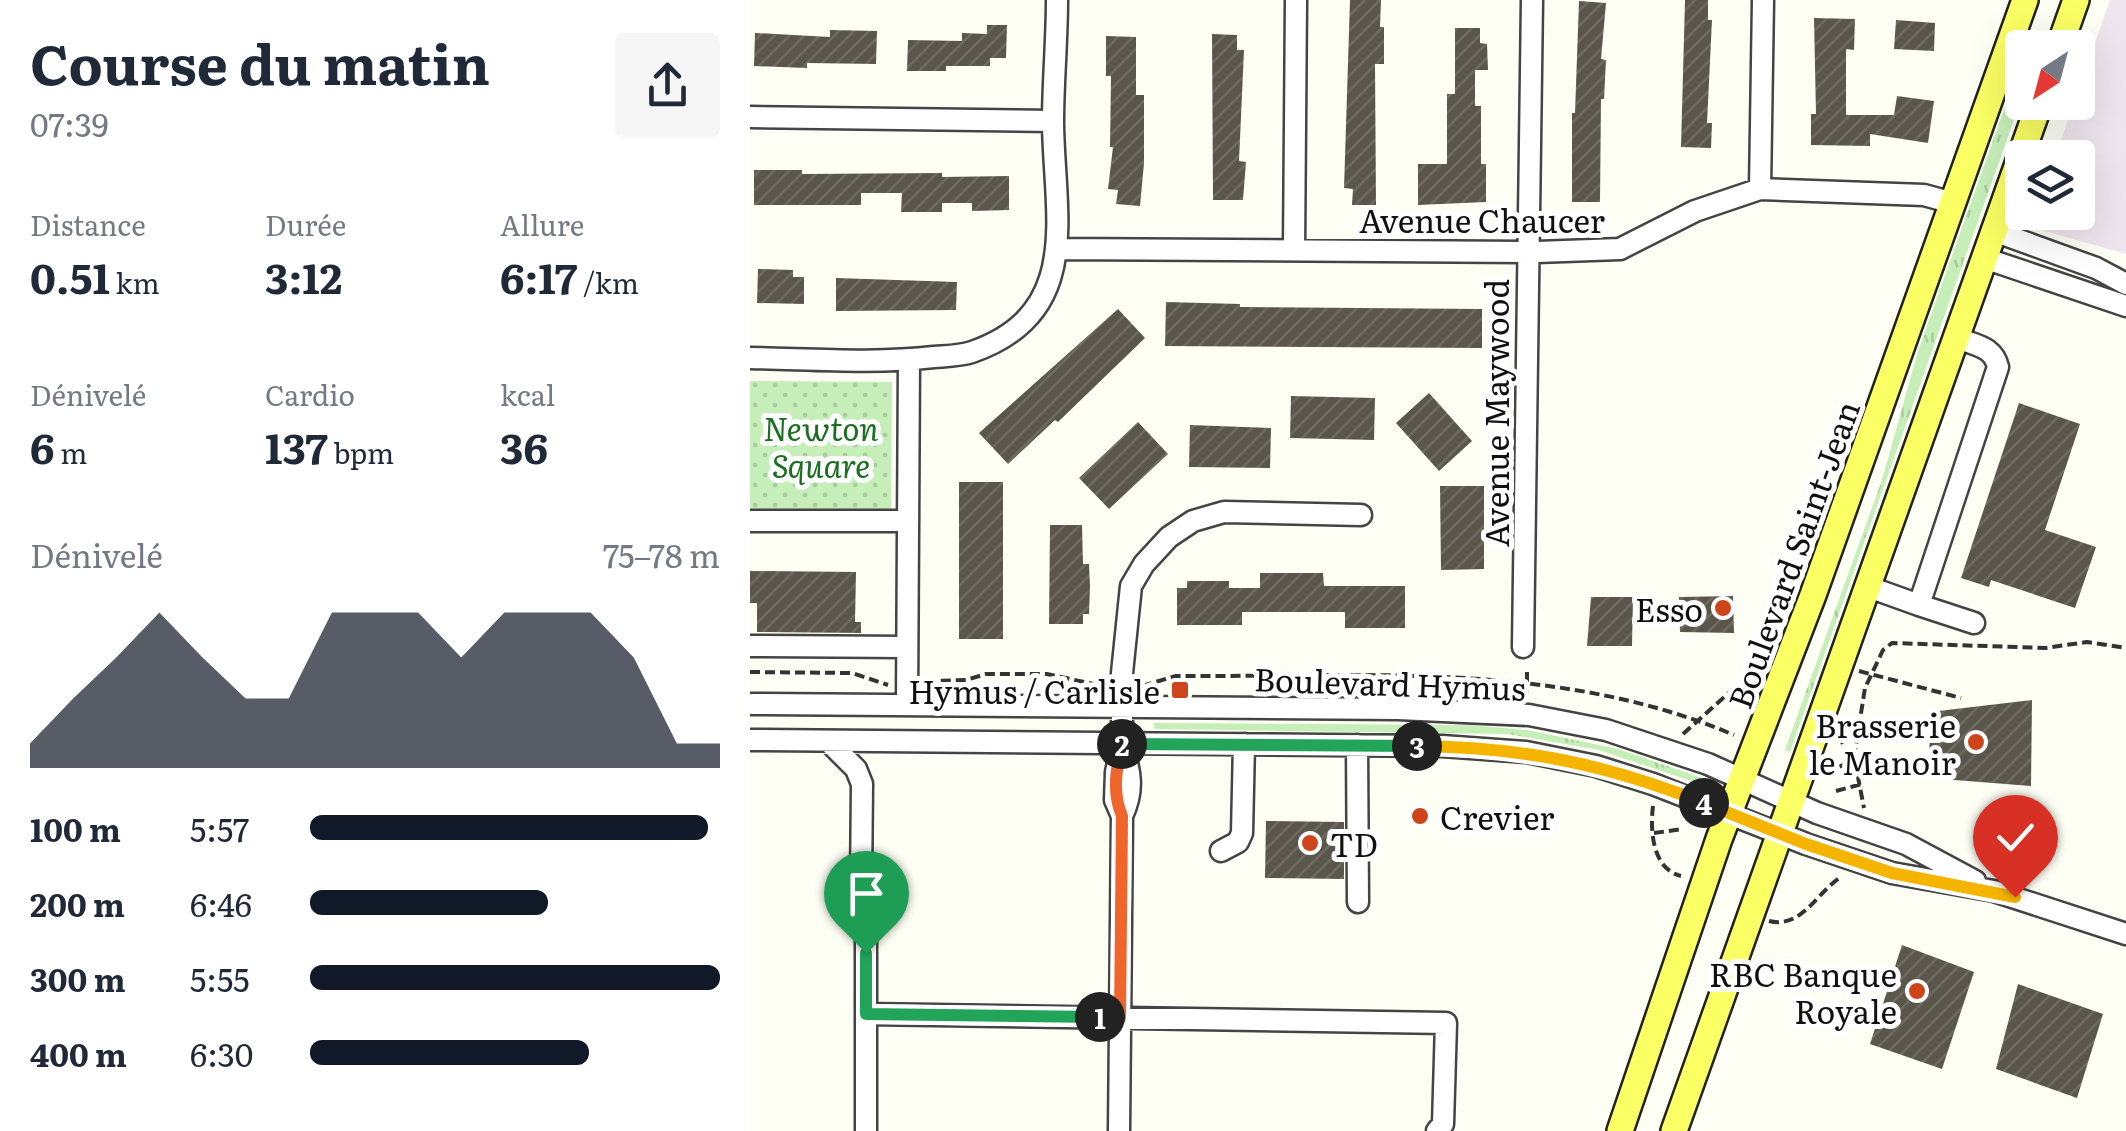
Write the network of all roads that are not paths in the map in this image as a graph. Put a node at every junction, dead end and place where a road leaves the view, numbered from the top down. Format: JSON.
{"nodes":[{"id":1,"x":1057,"y":0,"type":"edge"},
{"id":2,"x":1296,"y":0,"type":"edge"},
{"id":3,"x":1532,"y":0,"type":"edge"},
{"id":4,"x":1763,"y":0,"type":"edge"},
{"id":5,"x":2025,"y":0,"type":"edge"},
{"id":6,"x":2076,"y":0,"type":"edge"},
{"id":7,"x":2065,"y":30,"type":"edge"},
{"id":8,"x":750,"y":117,"type":"edge"},
{"id":9,"x":2034,"y":120,"type":"edge"},
{"id":10,"x":1053,"y":121,"type":"junction"},
{"id":11,"x":1760,"y":190,"type":"junction"},
{"id":12,"x":1952,"y":203,"type":"junction"},
{"id":13,"x":1994,"y":231,"type":"junction"},
{"id":14,"x":1058,"y":249,"type":"junction"},
{"id":15,"x":1294,"y":250,"type":"junction"},
{"id":16,"x":1526,"y":251,"type":"junction"},
{"id":17,"x":1984,"y":258,"type":"junction"},
{"id":18,"x":2126,"y":284,"type":"edge"},
{"id":19,"x":2126,"y":306,"type":"edge"},
{"id":20,"x":1956,"y":337,"type":"junction"},
{"id":21,"x":750,"y":358,"type":"edge"},
{"id":22,"x":909,"y":360,"type":"junction"},
{"id":23,"x":1361,"y":515,"type":"dead end"},
{"id":24,"x":750,"y":522,"type":"edge"},
{"id":25,"x":908,"y":522,"type":"junction"},
{"id":26,"x":1866,"y":586,"type":"junction"},
{"id":27,"x":1918,"y":604,"type":"junction"},
{"id":28,"x":1974,"y":624,"type":"dead end"},
{"id":29,"x":750,"y":646,"type":"edge"},
{"id":30,"x":907,"y":648,"type":"junction"},
{"id":31,"x":1526,"y":653,"type":"road end"},
{"id":32,"x":750,"y":704,"type":"edge"},
{"id":33,"x":907,"y":705,"type":"junction"},
{"id":34,"x":1122,"y":708,"type":"junction"},
{"id":35,"x":750,"y":740,"type":"edge"},
{"id":36,"x":828,"y":741,"type":"junction"},
{"id":37,"x":1122,"y":744,"type":"junction"},
{"id":38,"x":1244,"y":744,"type":"junction"},
{"id":39,"x":1357,"y":746,"type":"junction"},
{"id":40,"x":1744,"y":780,"type":"junction"},
{"id":41,"x":1790,"y":801,"type":"junction"},
{"id":42,"x":1730,"y":813,"type":"junction"},
{"id":43,"x":1779,"y":833,"type":"junction"},
{"id":44,"x":1221,"y":851,"type":"dead end"},
{"id":45,"x":1994,"y":891,"type":"junction"},
{"id":46,"x":1358,"y":902,"type":"dead end"},
{"id":47,"x":2126,"y":934,"type":"edge"},
{"id":48,"x":866,"y":1014,"type":"junction"},
{"id":49,"x":1120,"y":1018,"type":"junction"},
{"id":50,"x":866,"y":1131,"type":"edge"},
{"id":51,"x":1119,"y":1131,"type":"edge"},
{"id":52,"x":1437,"y":1131,"type":"edge"},
{"id":53,"x":1620,"y":1131,"type":"edge"},
{"id":54,"x":1674,"y":1131,"type":"edge"}],
"edges":[{"from":1,"to":10,"type":"street"},
{"from":2,"to":15,"type":"street"},
{"from":3,"to":16,"type":"street","name":"Avenue Maywood"},
{"from":4,"to":11,"type":"street"},
{"from":5,"to":12,"type":"main road","name":"Boulevard Saint-Jean"},
{"from":6,"to":7,"type":"main road"},
{"from":8,"to":10,"type":"street"},
{"from":9,"to":13,"type":"main road"},
{"from":10,"to":14,"type":"street"},
{"from":11,"to":12,"type":"street","name":"Avenue Chaucer"},
{"from":11,"to":16,"type":"street","name":"Avenue Chaucer"},
{"from":12,"to":40,"type":"main road","name":"Boulevard Saint-Jean"},
{"from":13,"to":17,"type":"main road"},
{"from":13,"to":18,"type":"street"},
{"from":14,"to":15,"type":"street","name":"Avenue Chaucer"},
{"from":14,"to":22,"type":"street"},
{"from":15,"to":16,"type":"street","name":"Avenue Chaucer"},
{"from":16,"to":31,"type":"street","name":"Avenue Maywood"},
{"from":17,"to":19,"type":"street"},
{"from":17,"to":20,"type":"main road"},
{"from":20,"to":26,"type":"main road"},
{"from":20,"to":27,"type":"street"},
{"from":21,"to":22,"type":"street"},
{"from":22,"to":25,"type":"street"},
{"from":23,"to":34,"type":"street"},
{"from":24,"to":25,"type":"street"},
{"from":25,"to":30,"type":"street"},
{"from":26,"to":27,"type":"street"},
{"from":26,"to":41,"type":"main road"},
{"from":27,"to":28,"type":"street"},
{"from":29,"to":30,"type":"street"},
{"from":30,"to":33,"type":"street"},
{"from":32,"to":33,"type":"street","name":"Boulevard Hymus"},
{"from":33,"to":34,"type":"street","name":"Boulevard Hymus"},
{"from":34,"to":37,"type":"street"},
{"from":34,"to":40,"type":"street","name":"Boulevard Hymus"},
{"from":35,"to":36,"type":"street","name":"Boulevard Hymus"},
{"from":36,"to":37,"type":"street","name":"Boulevard Hymus"},
{"from":36,"to":48,"type":"street"},
{"from":37,"to":38,"type":"street","name":"Boulevard Hymus"},
{"from":37,"to":49,"type":"street"},
{"from":38,"to":39,"type":"street","name":"Boulevard Hymus"},
{"from":38,"to":44,"type":"street"},
{"from":39,"to":42,"type":"street","name":"Boulevard Hymus"},
{"from":39,"to":46,"type":"street"},
{"from":40,"to":41,"type":"street","name":"Boulevard Hymus"},
{"from":40,"to":42,"type":"main road","name":"Boulevard Saint-Jean"},
{"from":41,"to":43,"type":"main road"},
{"from":41,"to":45,"type":"street","name":"Boulevard Hymus"},
{"from":42,"to":43,"type":"street","name":"Boulevard Hymus"},
{"from":42,"to":53,"type":"main road","name":"Boulevard Saint-Jean"},
{"from":43,"to":45,"type":"street","name":"Boulevard Hymus"},
{"from":43,"to":54,"type":"main road"},
{"from":45,"to":47,"type":"street","name":"Boulevard Hymus"},
{"from":48,"to":49,"type":"street"},
{"from":48,"to":50,"type":"street"},
{"from":49,"to":51,"type":"street"},
{"from":49,"to":52,"type":"street"}]}
